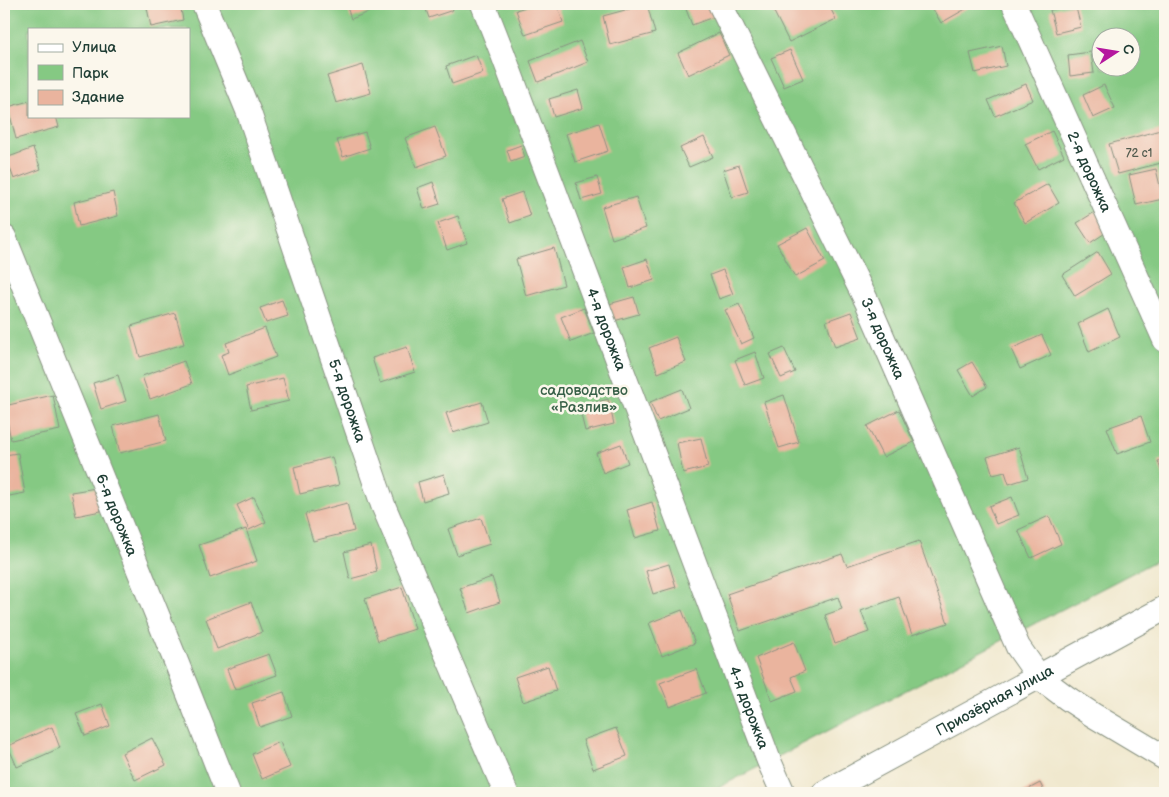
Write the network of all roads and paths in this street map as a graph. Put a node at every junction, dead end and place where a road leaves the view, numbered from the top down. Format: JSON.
{"nodes":[{"id":1,"x":204,"y":4,"type":"edge"},
{"id":2,"x":482,"y":4,"type":"edge"},
{"id":3,"x":720,"y":4,"type":"edge"},
{"id":4,"x":1014,"y":4,"type":"edge"},
{"id":5,"x":4,"y":237,"type":"edge"},
{"id":6,"x":1165,"y":340,"type":"edge"},
{"id":7,"x":1165,"y":608,"type":"edge"},
{"id":8,"x":1038,"y":677,"type":"junction"},
{"id":9,"x":1165,"y":758,"type":"edge"},
{"id":10,"x":228,"y":793,"type":"edge"},
{"id":11,"x":506,"y":793,"type":"edge"},
{"id":12,"x":783,"y":793,"type":"edge"},
{"id":13,"x":824,"y":793,"type":"edge"}],
"edges":[{"from":1,"to":11,"type":"street","name":"5-я дорожка"},
{"from":2,"to":12,"type":"street","name":"4-я дорожка"},
{"from":3,"to":8,"type":"street","name":"3-я дорожка"},
{"from":4,"to":6,"type":"street","name":"2-я дорожка"},
{"from":5,"to":10,"type":"street","name":"6-я дорожка"},
{"from":7,"to":8,"type":"street","name":"Приозёрная улица"},
{"from":8,"to":9,"type":"street"},
{"from":8,"to":13,"type":"street","name":"Приозёрная улица"}]}
